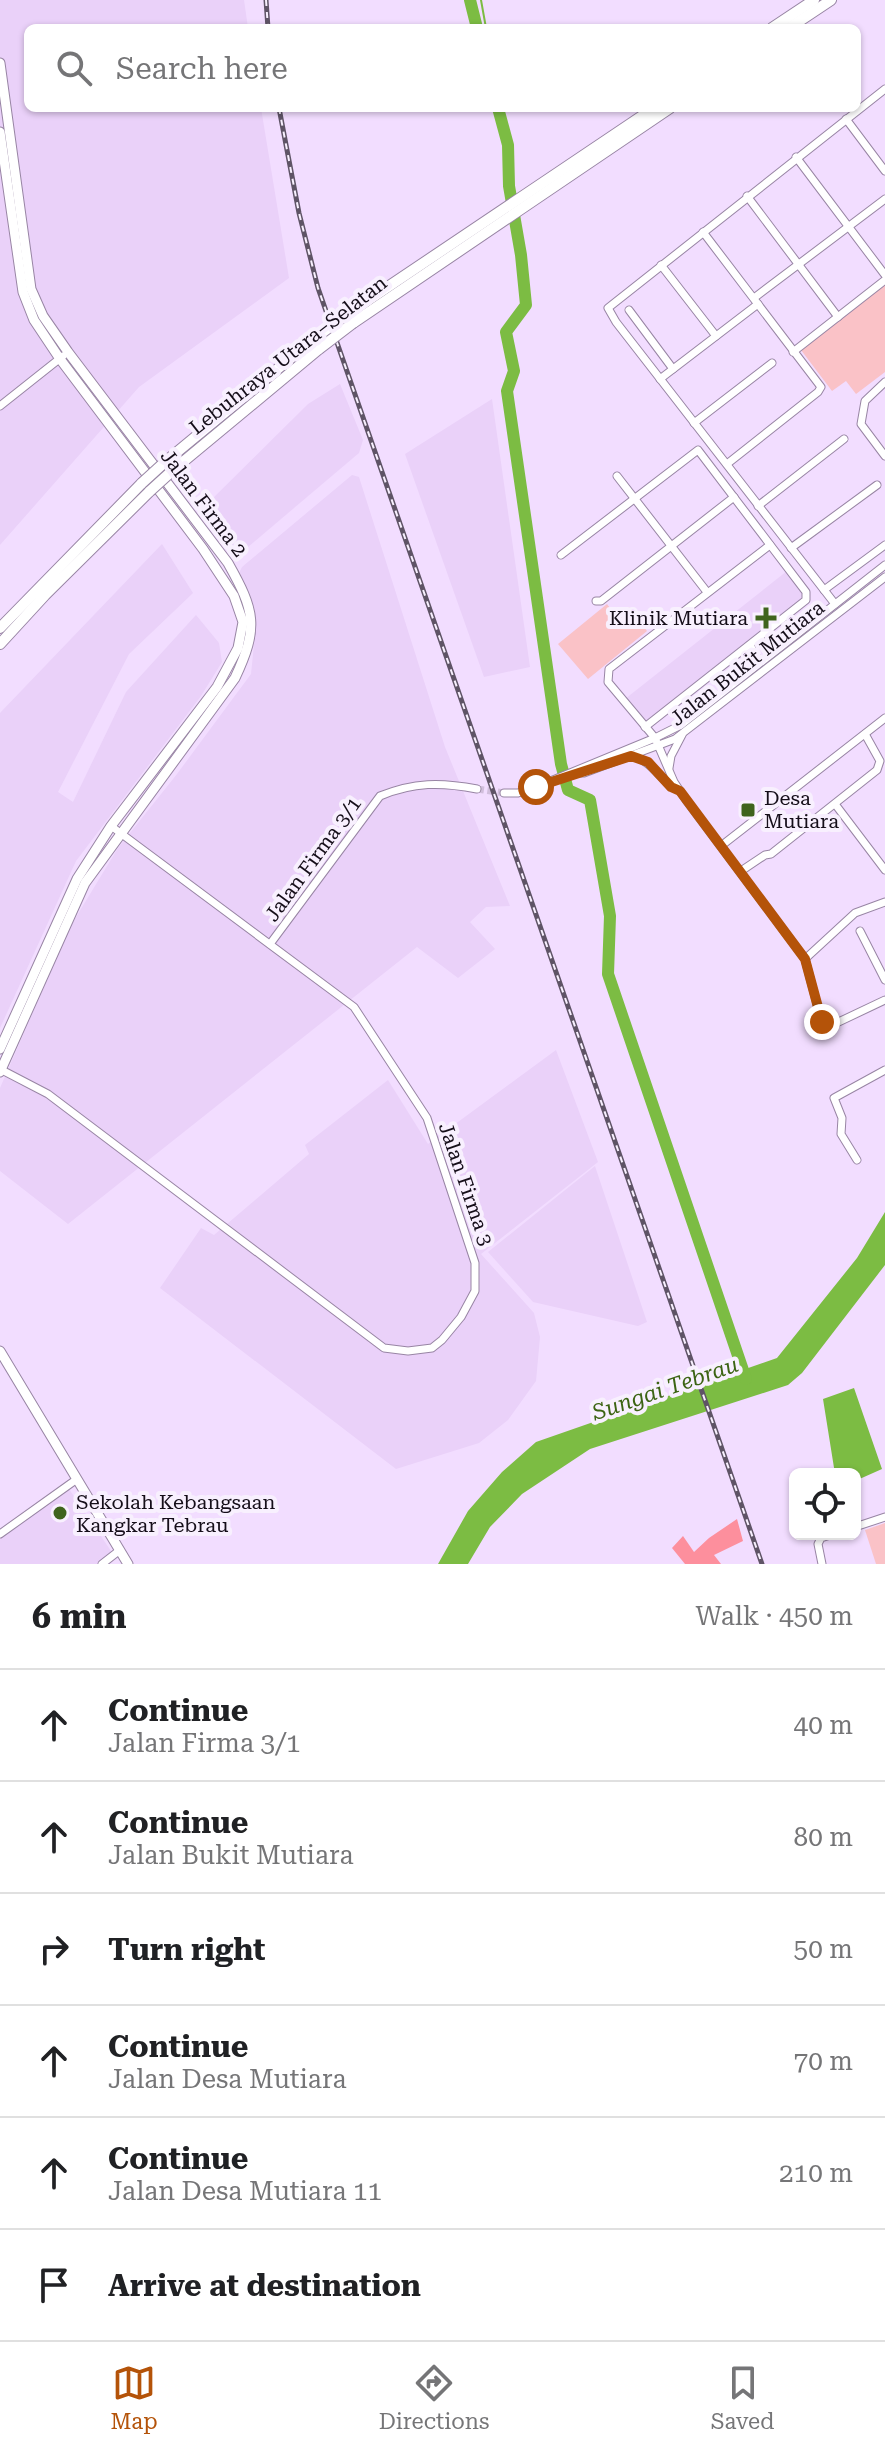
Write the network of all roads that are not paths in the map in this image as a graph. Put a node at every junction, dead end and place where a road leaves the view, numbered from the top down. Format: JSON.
{"nodes":[{"id":1,"x":814,"y":0,"type":"edge"},
{"id":2,"x":831,"y":0,"type":"edge"},
{"id":3,"x":778,"y":24,"type":"edge"},
{"id":4,"x":795,"y":24,"type":"edge"},
{"id":5,"x":0,"y":63,"type":"edge"},
{"id":6,"x":885,"y":89,"type":"edge"},
{"id":7,"x":861,"y":107,"type":"edge"},
{"id":8,"x":648,"y":112,"type":"edge"},
{"id":9,"x":664,"y":112,"type":"edge"},
{"id":10,"x":855,"y":112,"type":"edge"},
{"id":11,"x":846,"y":119,"type":"junction"},
{"id":12,"x":0,"y":132,"type":"edge"},
{"id":13,"x":796,"y":157,"type":"junction"},
{"id":14,"x":885,"y":171,"type":"edge"},
{"id":15,"x":747,"y":196,"type":"junction"},
{"id":16,"x":885,"y":199,"type":"edge"},
{"id":17,"x":523,"y":201,"type":"junction"},
{"id":18,"x":847,"y":227,"type":"junction"},
{"id":19,"x":703,"y":232,"type":"junction"},
{"id":20,"x":661,"y":265,"type":"junction"},
{"id":21,"x":798,"y":265,"type":"junction"},
{"id":22,"x":885,"y":278,"type":"edge"},
{"id":23,"x":756,"y":301,"type":"junction"},
{"id":24,"x":629,"y":310,"type":"dead end"},
{"id":25,"x":838,"y":317,"type":"junction"},
{"id":26,"x":716,"y":336,"type":"junction"},
{"id":27,"x":793,"y":352,"type":"junction"},
{"id":28,"x":64,"y":356,"type":"junction"},
{"id":29,"x":772,"y":363,"type":"dead end"},
{"id":30,"x":673,"y":369,"type":"junction"},
{"id":31,"x":660,"y":379,"type":"junction"},
{"id":32,"x":885,"y":382,"type":"edge"},
{"id":33,"x":0,"y":406,"type":"edge"},
{"id":34,"x":694,"y":423,"type":"junction"},
{"id":35,"x":844,"y":439,"type":"dead end"},
{"id":36,"x":885,"y":456,"type":"edge"},
{"id":37,"x":727,"y":464,"type":"junction"},
{"id":38,"x":617,"y":476,"type":"dead end"},
{"id":39,"x":877,"y":485,"type":"dead end"},
{"id":40,"x":146,"y":487,"type":"junction"},
{"id":41,"x":734,"y":497,"type":"junction"},
{"id":42,"x":636,"y":500,"type":"junction"},
{"id":43,"x":758,"y":506,"type":"junction"},
{"id":44,"x":671,"y":545,"type":"junction"},
{"id":45,"x":770,"y":545,"type":"junction"},
{"id":46,"x":885,"y":545,"type":"edge"},
{"id":47,"x":791,"y":548,"type":"junction"},
{"id":48,"x":561,"y":555,"type":"dead end"},
{"id":49,"x":60,"y":565,"type":"junction"},
{"id":50,"x":885,"y":565,"type":"edge"},
{"id":51,"x":885,"y":577,"type":"edge"},
{"id":52,"x":824,"y":590,"type":"junction"},
{"id":53,"x":707,"y":592,"type":"junction"},
{"id":54,"x":596,"y":601,"type":"dead end"},
{"id":55,"x":855,"y":601,"type":"junction"},
{"id":56,"x":835,"y":604,"type":"junction"},
{"id":57,"x":0,"y":617,"type":"edge"},
{"id":58,"x":826,"y":623,"type":"junction"},
{"id":59,"x":0,"y":628,"type":"edge"},
{"id":60,"x":0,"y":644,"type":"edge"},
{"id":61,"x":752,"y":648,"type":"junction"},
{"id":62,"x":776,"y":651,"type":"junction"},
{"id":63,"x":748,"y":672,"type":"junction"},
{"id":64,"x":885,"y":718,"type":"edge"},
{"id":65,"x":645,"y":727,"type":"junction"},
{"id":66,"x":683,"y":733,"type":"junction"},
{"id":67,"x":865,"y":734,"type":"junction"},
{"id":68,"x":657,"y":742,"type":"junction"},
{"id":69,"x":631,"y":756,"type":"junction"},
{"id":70,"x":669,"y":771,"type":"junction"},
{"id":71,"x":575,"y":773,"type":"junction"},
{"id":72,"x":477,"y":789,"type":"tunnel mouth"},
{"id":73,"x":680,"y":791,"type":"junction"},
{"id":74,"x":504,"y":793,"type":"tunnel mouth"},
{"id":75,"x":835,"y":804,"type":"junction"},
{"id":76,"x":111,"y":826,"type":"junction"},
{"id":77,"x":121,"y":833,"type":"junction"},
{"id":78,"x":721,"y":846,"type":"junction"},
{"id":79,"x":885,"y":870,"type":"edge"},
{"id":80,"x":741,"y":871,"type":"junction"},
{"id":81,"x":885,"y":902,"type":"edge"},
{"id":82,"x":860,"y":931,"type":"dead end"},
{"id":83,"x":270,"y":944,"type":"junction"},
{"id":84,"x":805,"y":959,"type":"junction"},
{"id":85,"x":885,"y":980,"type":"edge"},
{"id":86,"x":885,"y":1000,"type":"edge"},
{"id":87,"x":0,"y":1049,"type":"edge"},
{"id":88,"x":885,"y":1070,"type":"edge"},
{"id":89,"x":0,"y":1071,"type":"edge"},
{"id":90,"x":857,"y":1160,"type":"dead end"},
{"id":91,"x":1,"y":1352,"type":"edge"},
{"id":92,"x":77,"y":1479,"type":"junction"},
{"id":93,"x":885,"y":1517,"type":"edge"},
{"id":94,"x":861,"y":1525,"type":"edge"},
{"id":95,"x":0,"y":1534,"type":"edge"},
{"id":96,"x":820,"y":1540,"type":"edge"},
{"id":97,"x":120,"y":1550,"type":"junction"},
{"id":98,"x":102,"y":1564,"type":"edge"},
{"id":99,"x":128,"y":1564,"type":"edge"},
{"id":100,"x":822,"y":1564,"type":"edge"}],
"edges":[{"from":1,"to":3,"type":"highway"},
{"from":2,"to":4,"type":"highway"},
{"from":5,"to":28,"type":"main road","name":"Jalan Firma 2"},
{"from":6,"to":7,"type":"street"},
{"from":8,"to":17,"type":"highway","name":"Lebuhraya Utara–Selatan"},
{"from":9,"to":17,"type":"highway","name":"Lebuhraya Utara–Selatan"},
{"from":10,"to":11,"type":"street"},
{"from":11,"to":13,"type":"street"},
{"from":11,"to":14,"type":"street"},
{"from":12,"to":28,"type":"main road","name":"Jalan Firma 2"},
{"from":13,"to":15,"type":"street"},
{"from":13,"to":18,"type":"street"},
{"from":15,"to":19,"type":"street"},
{"from":15,"to":21,"type":"street"},
{"from":16,"to":18,"type":"street"},
{"from":17,"to":40,"type":"highway","name":"Lebuhraya Utara–Selatan","bridge":true},
{"from":18,"to":21,"type":"street"},
{"from":18,"to":22,"type":"street"},
{"from":19,"to":20,"type":"street"},
{"from":19,"to":23,"type":"street"},
{"from":20,"to":26,"type":"street"},
{"from":20,"to":31,"type":"street"},
{"from":21,"to":23,"type":"street"},
{"from":21,"to":25,"type":"street"},
{"from":22,"to":25,"type":"street"},
{"from":23,"to":26,"type":"street"},
{"from":23,"to":27,"type":"street"},
{"from":24,"to":30,"type":"street"},
{"from":25,"to":27,"type":"street"},
{"from":26,"to":30,"type":"street"},
{"from":27,"to":37,"type":"street"},
{"from":28,"to":33,"type":"street"},
{"from":28,"to":76,"type":"main road","name":"Jalan Firma 2"},
{"from":28,"to":77,"type":"main road","name":"Jalan Firma 2"},
{"from":29,"to":34,"type":"street"},
{"from":30,"to":31,"type":"street"},
{"from":31,"to":34,"type":"street"},
{"from":32,"to":36,"type":"street"},
{"from":34,"to":37,"type":"street"},
{"from":35,"to":43,"type":"street"},
{"from":37,"to":43,"type":"street"},
{"from":38,"to":42,"type":"street"},
{"from":39,"to":47,"type":"street"},
{"from":40,"to":49,"type":"highway","name":"Lebuhraya Utara–Selatan"},
{"from":40,"to":60,"type":"highway","name":"Lebuhraya Utara–Selatan"},
{"from":41,"to":42,"type":"street"},
{"from":41,"to":44,"type":"street"},
{"from":41,"to":45,"type":"street"},
{"from":42,"to":44,"type":"street"},
{"from":42,"to":48,"type":"street"},
{"from":43,"to":47,"type":"street"},
{"from":44,"to":53,"type":"street"},
{"from":44,"to":54,"type":"street"},
{"from":45,"to":53,"type":"street"},
{"from":45,"to":61,"type":"street"},
{"from":46,"to":52,"type":"street"},
{"from":47,"to":52,"type":"street"},
{"from":49,"to":57,"type":"highway"},
{"from":49,"to":59,"type":"highway","name":"Lebuhraya Utara–Selatan"},
{"from":50,"to":56,"type":"street","name":"Jalan Bukit Mutiara"},
{"from":51,"to":55,"type":"street","name":"Jalan Bukit Mutiara"},
{"from":52,"to":56,"type":"street"},
{"from":53,"to":65,"type":"street"},
{"from":55,"to":56,"type":"street"},
{"from":55,"to":58,"type":"street","name":"Jalan Bukit Mutiara"},
{"from":56,"to":58,"type":"street"},
{"from":56,"to":62,"type":"street","name":"Jalan Bukit Mutiara"},
{"from":58,"to":66,"type":"street","name":"Jalan Bukit Mutiara"},
{"from":61,"to":62,"type":"street"},
{"from":61,"to":63,"type":"street"},
{"from":61,"to":65,"type":"street"},
{"from":62,"to":63,"type":"street","name":"Jalan Bukit Mutiara"},
{"from":63,"to":68,"type":"street","name":"Jalan Bukit Mutiara"},
{"from":64,"to":67,"type":"street"},
{"from":65,"to":68,"type":"street"},
{"from":66,"to":68,"type":"street","name":"Jalan Bukit Mutiara"},
{"from":66,"to":70,"type":"street"},
{"from":67,"to":75,"type":"street"},
{"from":67,"to":78,"type":"street"},
{"from":68,"to":69,"type":"street","name":"Jalan Bukit Mutiara"},
{"from":68,"to":70,"type":"street"},
{"from":68,"to":71,"type":"street"},
{"from":69,"to":71,"type":"street","name":"Jalan Bukit Mutiara"},
{"from":69,"to":73,"type":"street"},
{"from":70,"to":73,"type":"street"},
{"from":71,"to":74,"type":"street"},
{"from":72,"to":83,"type":"street","name":"Jalan Firma 3/1"},
{"from":73,"to":78,"type":"street"},
{"from":75,"to":79,"type":"street"},
{"from":75,"to":80,"type":"street"},
{"from":76,"to":77,"type":"street","name":"Jalan Firma 3"},
{"from":76,"to":87,"type":"main road","name":"Jalan Firma 2"},
{"from":77,"to":83,"type":"street","name":"Jalan Firma 3"},
{"from":77,"to":89,"type":"main road","name":"Jalan Firma 2"},
{"from":78,"to":80,"type":"street"},
{"from":80,"to":84,"type":"street"},
{"from":81,"to":84,"type":"street"},
{"from":82,"to":85,"type":"street"},
{"from":83,"to":89,"type":"street","name":"Jalan Firma 3"},
{"from":84,"to":86,"type":"street"},
{"from":88,"to":90,"type":"street"},
{"from":91,"to":92,"type":"main road"},
{"from":92,"to":95,"type":"street"},
{"from":92,"to":97,"type":"main road"},
{"from":93,"to":94,"type":"street"},
{"from":96,"to":100,"type":"street"},
{"from":97,"to":98,"type":"street"},
{"from":97,"to":99,"type":"main road"}]}
